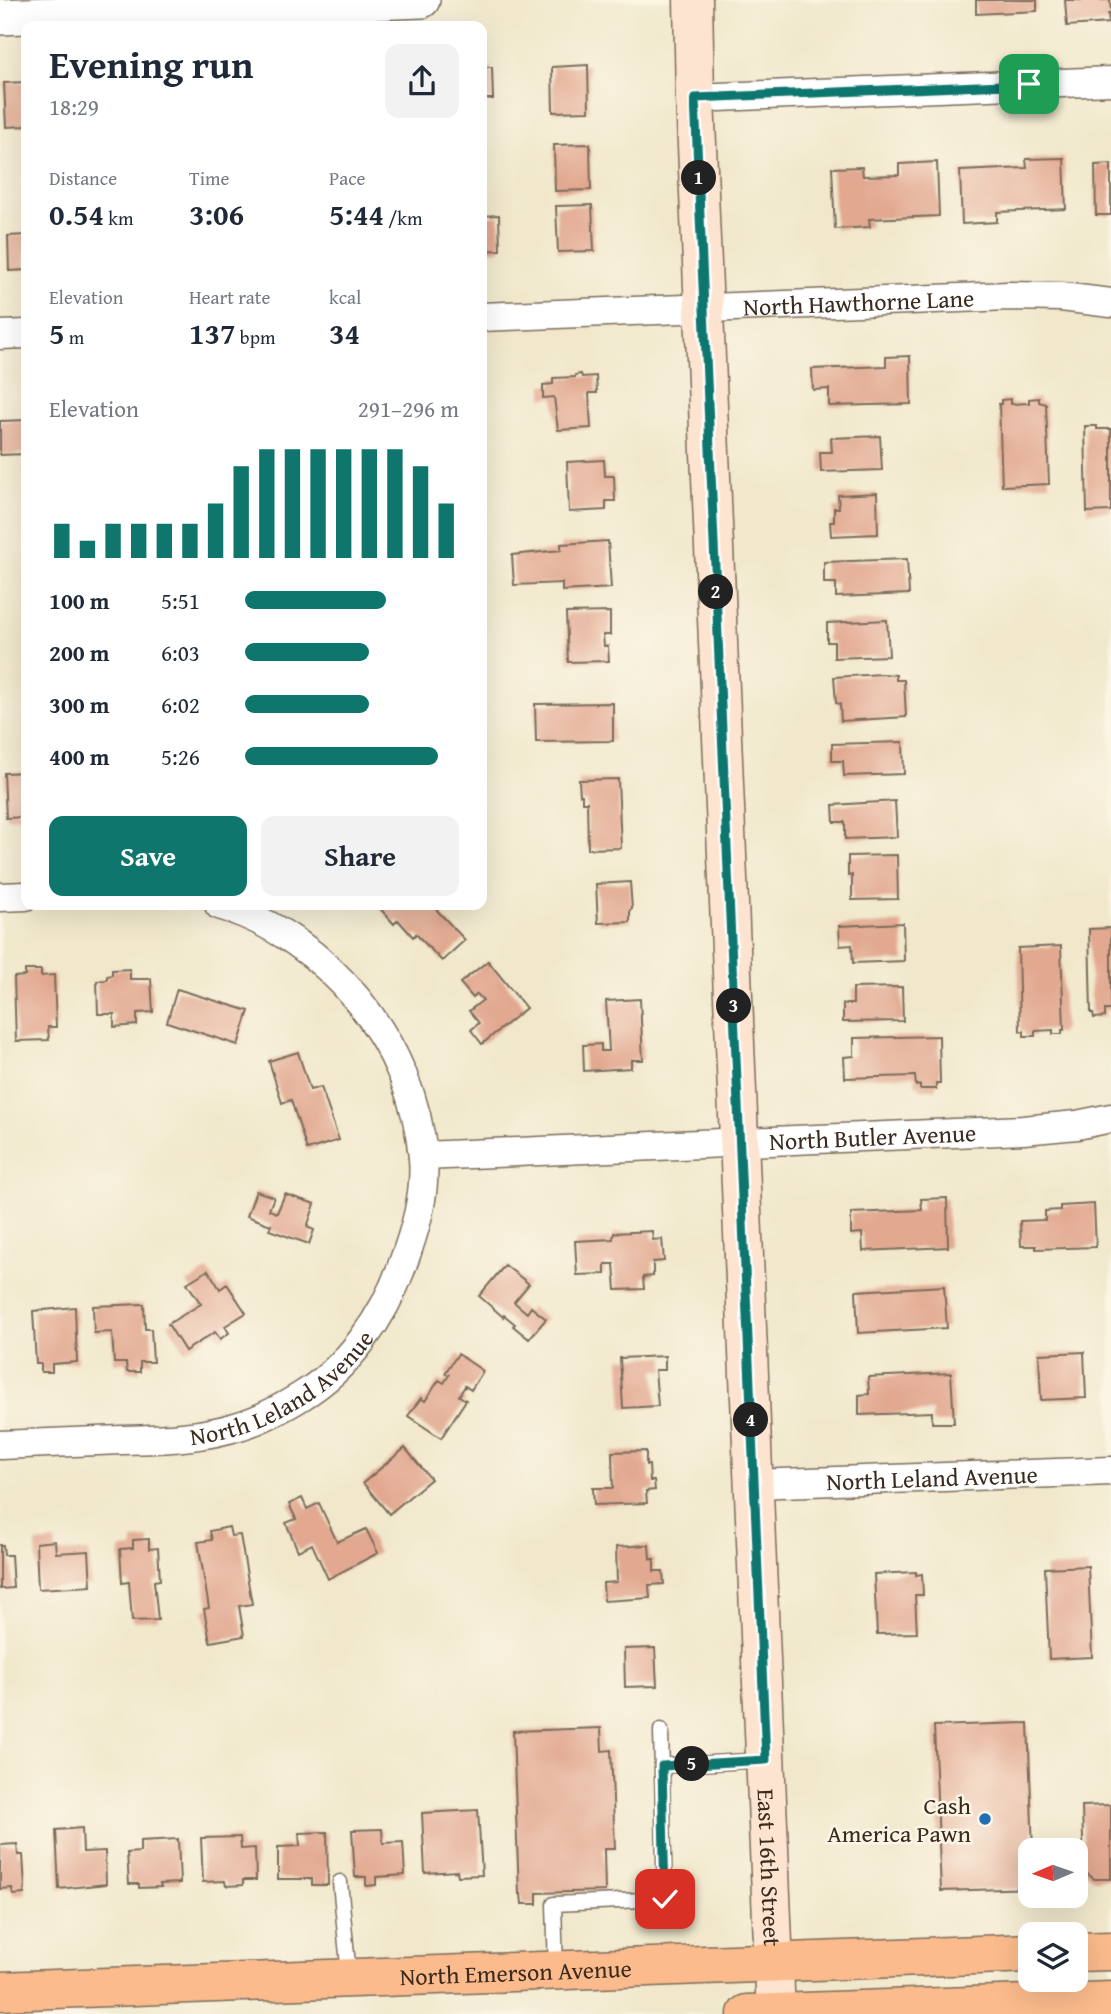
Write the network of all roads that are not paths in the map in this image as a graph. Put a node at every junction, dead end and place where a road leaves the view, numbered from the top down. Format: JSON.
{"nodes":[{"id":1,"x":422,"y":0,"type":"edge"},
{"id":2,"x":692,"y":0,"type":"edge"},
{"id":3,"x":260,"y":3,"type":"edge"},
{"id":4,"x":0,"y":18,"type":"edge"},
{"id":5,"x":1111,"y":80,"type":"edge"},
{"id":6,"x":695,"y":98,"type":"junction"},
{"id":7,"x":1111,"y":303,"type":"edge"},
{"id":8,"x":704,"y":308,"type":"junction"},
{"id":9,"x":487,"y":317,"type":"edge"},
{"id":10,"x":21,"y":334,"type":"edge"},
{"id":11,"x":0,"y":335,"type":"edge"},
{"id":12,"x":21,"y":896,"type":"edge"},
{"id":13,"x":0,"y":897,"type":"edge"},
{"id":14,"x":231,"y":910,"type":"edge"},
{"id":15,"x":1111,"y":1118,"type":"edge"},
{"id":16,"x":739,"y":1143,"type":"junction"},
{"id":17,"x":423,"y":1156,"type":"junction"},
{"id":18,"x":0,"y":1444,"type":"edge"},
{"id":19,"x":1111,"y":1471,"type":"edge"},
{"id":20,"x":754,"y":1484,"type":"junction"},
{"id":21,"x":661,"y":1730,"type":"dead end"},
{"id":22,"x":766,"y":1760,"type":"junction"},
{"id":23,"x":662,"y":1766,"type":"junction"},
{"id":24,"x":340,"y":1882,"type":"dead end"},
{"id":25,"x":1111,"y":1951,"type":"edge"},
{"id":26,"x":1088,"y":1952,"type":"edge"},
{"id":27,"x":1018,"y":1954,"type":"edge"},
{"id":28,"x":774,"y":1963,"type":"junction"},
{"id":29,"x":556,"y":1970,"type":"junction"},
{"id":30,"x":349,"y":1978,"type":"junction"},
{"id":31,"x":0,"y":1991,"type":"edge"},
{"id":32,"x":1111,"y":2001,"type":"edge"},
{"id":33,"x":766,"y":2014,"type":"edge"}],
"edges":[{"from":1,"to":3,"type":"street"},
{"from":2,"to":6,"type":"main road","name":"East 16th Street"},
{"from":3,"to":4,"type":"street"},
{"from":5,"to":6,"type":"street"},
{"from":6,"to":8,"type":"main road","name":"East 16th Street"},
{"from":7,"to":8,"type":"street","name":"North Hawthorne Lane"},
{"from":8,"to":9,"type":"street","name":"North Hawthorne Lane"},
{"from":8,"to":16,"type":"main road","name":"East 16th Street"},
{"from":10,"to":11,"type":"street"},
{"from":12,"to":13,"type":"street"},
{"from":14,"to":17,"type":"street","name":"North Leland Avenue"},
{"from":15,"to":16,"type":"street","name":"North Butler Avenue"},
{"from":16,"to":17,"type":"street","name":"North Butler Avenue"},
{"from":16,"to":20,"type":"main road","name":"East 16th Street"},
{"from":17,"to":18,"type":"street","name":"North Leland Avenue"},
{"from":19,"to":20,"type":"street","name":"North Leland Avenue"},
{"from":20,"to":22,"type":"main road","name":"East 16th Street"},
{"from":21,"to":23,"type":"lane"},
{"from":22,"to":23,"type":"lane"},
{"from":22,"to":28,"type":"main road","name":"East 16th Street"},
{"from":23,"to":29,"type":"lane"},
{"from":24,"to":30,"type":"lane"},
{"from":25,"to":26,"type":"main road"},
{"from":27,"to":28,"type":"main road","name":"North Emerson Avenue"},
{"from":28,"to":29,"type":"main road","name":"North Emerson Avenue"},
{"from":28,"to":33,"type":"main road","name":"East 16th Street"},
{"from":29,"to":30,"type":"main road","name":"North Emerson Avenue"},
{"from":30,"to":31,"type":"main road","name":"North Emerson Avenue"},
{"from":32,"to":33,"type":"main road"}]}
